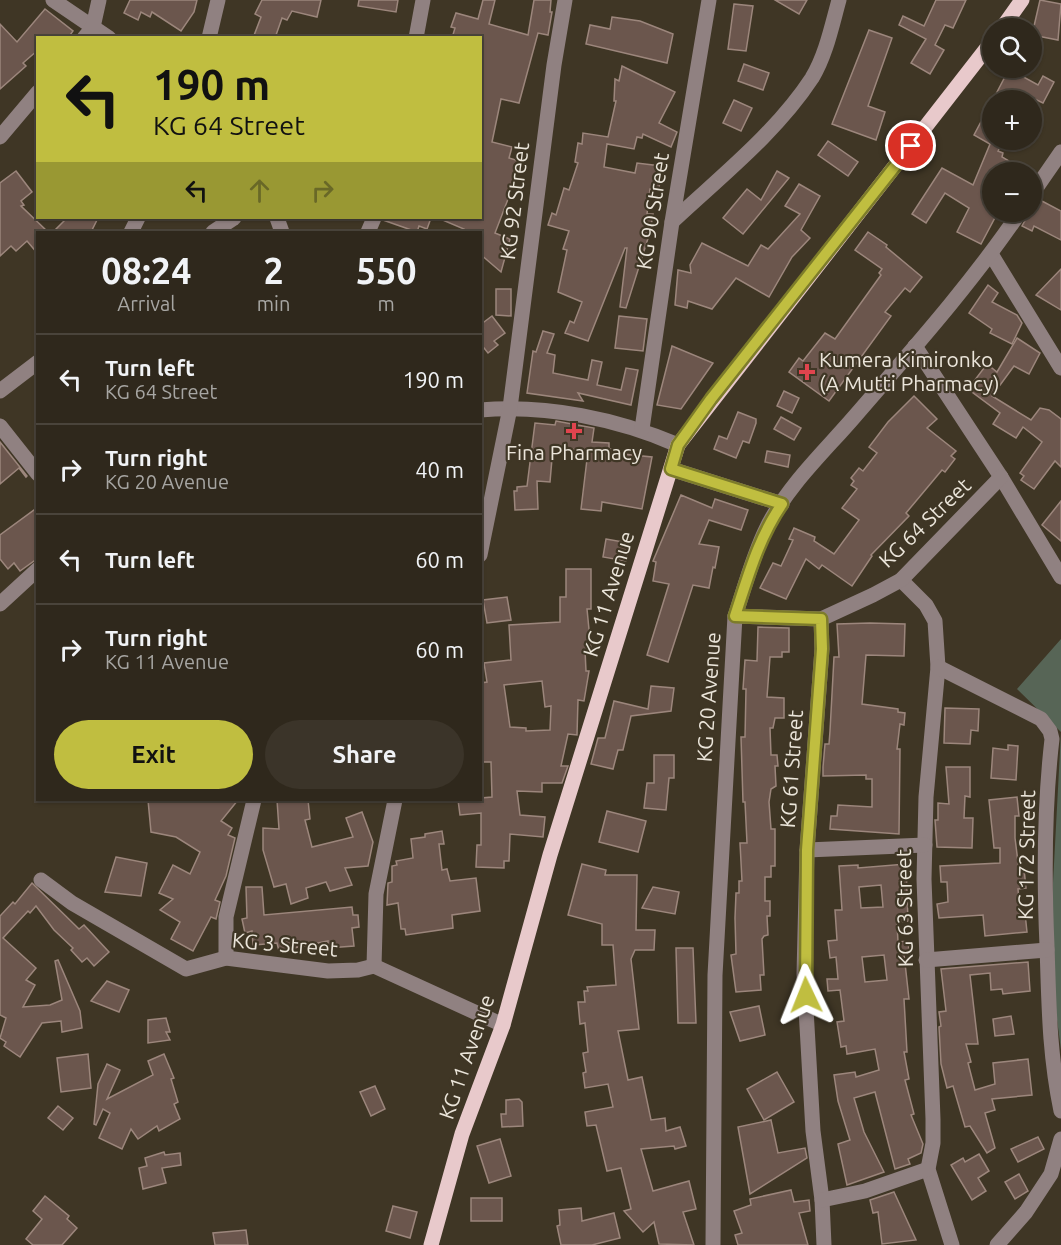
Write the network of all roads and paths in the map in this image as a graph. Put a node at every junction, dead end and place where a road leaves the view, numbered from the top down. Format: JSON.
{"nodes":[{"id":1,"x":53,"y":0,"type":"edge"},
{"id":2,"x":99,"y":0,"type":"edge"},
{"id":3,"x":218,"y":0,"type":"edge"},
{"id":4,"x":423,"y":0,"type":"edge"},
{"id":5,"x":565,"y":0,"type":"edge"},
{"id":6,"x":709,"y":0,"type":"edge"},
{"id":7,"x":839,"y":0,"type":"edge"},
{"id":8,"x":1023,"y":0,"type":"edge"},
{"id":9,"x":1010,"y":18,"type":"edge"},
{"id":10,"x":88,"y":32,"type":"edge"},
{"id":11,"x":209,"y":36,"type":"edge"},
{"id":12,"x":416,"y":36,"type":"edge"},
{"id":13,"x":982,"y":54,"type":"edge"},
{"id":14,"x":36,"y":94,"type":"edge"},
{"id":15,"x":0,"y":137,"type":"edge"},
{"id":16,"x":1061,"y":152,"type":"edge"},
{"id":17,"x":1042,"y":180,"type":"edge"},
{"id":18,"x":232,"y":219,"type":"edge"},
{"id":19,"x":672,"y":222,"type":"junction"},
{"id":20,"x":1013,"y":222,"type":"edge"},
{"id":21,"x":214,"y":231,"type":"edge"},
{"id":22,"x":991,"y":254,"type":"junction"},
{"id":23,"x":915,"y":346,"type":"junction"},
{"id":24,"x":36,"y":364,"type":"edge"},
{"id":25,"x":1061,"y":365,"type":"edge"},
{"id":26,"x":0,"y":391,"type":"edge"},
{"id":27,"x":510,"y":408,"type":"junction"},
{"id":28,"x":482,"y":410,"type":"edge"},
{"id":29,"x":0,"y":426,"type":"edge"},
{"id":30,"x":642,"y":429,"type":"junction"},
{"id":31,"x":678,"y":445,"type":"junction"},
{"id":32,"x":671,"y":469,"type":"junction"},
{"id":33,"x":36,"y":471,"type":"edge"},
{"id":34,"x":1001,"y":477,"type":"junction"},
{"id":35,"x":782,"y":504,"type":"junction"},
{"id":36,"x":482,"y":545,"type":"edge"},
{"id":37,"x":36,"y":571,"type":"edge"},
{"id":38,"x":1061,"y":577,"type":"edge"},
{"id":39,"x":901,"y":580,"type":"junction"},
{"id":40,"x":0,"y":604,"type":"edge"},
{"id":41,"x":735,"y":616,"type":"junction"},
{"id":42,"x":821,"y":619,"type":"junction"},
{"id":43,"x":938,"y":667,"type":"junction"},
{"id":44,"x":254,"y":801,"type":"edge"},
{"id":45,"x":395,"y":801,"type":"edge"},
{"id":46,"x":925,"y":845,"type":"junction"},
{"id":47,"x":807,"y":850,"type":"junction"},
{"id":48,"x":41,"y":880,"type":"dead end"},
{"id":49,"x":1047,"y":950,"type":"junction"},
{"id":50,"x":226,"y":958,"type":"junction"},
{"id":51,"x":926,"y":960,"type":"junction"},
{"id":52,"x":374,"y":966,"type":"junction"},
{"id":53,"x":503,"y":1025,"type":"junction"},
{"id":54,"x":1061,"y":1111,"type":"edge"},
{"id":55,"x":1061,"y":1138,"type":"edge"},
{"id":56,"x":928,"y":1169,"type":"junction"},
{"id":57,"x":822,"y":1200,"type":"junction"},
{"id":58,"x":431,"y":1245,"type":"edge"},
{"id":59,"x":713,"y":1245,"type":"edge"},
{"id":60,"x":824,"y":1245,"type":"edge"},
{"id":61,"x":952,"y":1245,"type":"edge"},
{"id":62,"x":997,"y":1245,"type":"edge"}],
"edges":[{"from":1,"to":10,"type":"street"},
{"from":2,"to":10,"type":"street"},
{"from":3,"to":11,"type":"street"},
{"from":4,"to":12,"type":"street"},
{"from":5,"to":27,"type":"street","name":"KG 92 Street"},
{"from":6,"to":19,"type":"street","name":"KG 90 Street"},
{"from":7,"to":19,"type":"street"},
{"from":8,"to":9,"type":"main road"},
{"from":13,"to":31,"type":"main road","name":"KG 11 Avenue"},
{"from":14,"to":15,"type":"street"},
{"from":16,"to":17,"type":"street"},
{"from":18,"to":21,"type":"street"},
{"from":19,"to":30,"type":"street","name":"KG 90 Street"},
{"from":20,"to":22,"type":"street","name":"KG 20 Avenue"},
{"from":22,"to":23,"type":"street","name":"KG 20 Avenue"},
{"from":22,"to":25,"type":"street"},
{"from":23,"to":34,"type":"street"},
{"from":23,"to":35,"type":"street","name":"KG 20 Avenue"},
{"from":24,"to":26,"type":"street"},
{"from":27,"to":28,"type":"street"},
{"from":27,"to":30,"type":"street"},
{"from":27,"to":36,"type":"street","name":"KG 92 Street"},
{"from":29,"to":33,"type":"street"},
{"from":30,"to":31,"type":"street"},
{"from":31,"to":32,"type":"main road","name":"KG 11 Avenue"},
{"from":32,"to":35,"type":"street"},
{"from":32,"to":53,"type":"main road","name":"KG 11 Avenue"},
{"from":34,"to":38,"type":"street"},
{"from":34,"to":39,"type":"street","name":"KG 64 Street"},
{"from":35,"to":41,"type":"street","name":"KG 20 Avenue"},
{"from":37,"to":40,"type":"street"},
{"from":39,"to":42,"type":"street","name":"KG 64 Street"},
{"from":39,"to":43,"type":"street","name":"KG 63 Street"},
{"from":41,"to":42,"type":"street","name":"KG 64 Street"},
{"from":41,"to":59,"type":"street","name":"KG 20 Avenue"},
{"from":42,"to":47,"type":"street","name":"KG 61 Street"},
{"from":43,"to":46,"type":"street","name":"KG 63 Street"},
{"from":43,"to":49,"type":"street","name":"KG 172 Street"},
{"from":44,"to":50,"type":"street"},
{"from":45,"to":52,"type":"street"},
{"from":46,"to":47,"type":"street"},
{"from":46,"to":51,"type":"street","name":"KG 63 Street"},
{"from":47,"to":57,"type":"street","name":"KG 61 Street"},
{"from":48,"to":50,"type":"street","name":"KG 3 Street"},
{"from":49,"to":51,"type":"street"},
{"from":49,"to":54,"type":"street","name":"KG 172 Street"},
{"from":50,"to":52,"type":"street","name":"KG 3 Street"},
{"from":51,"to":56,"type":"street","name":"KG 63 Street"},
{"from":52,"to":53,"type":"street"},
{"from":53,"to":58,"type":"main road","name":"KG 11 Avenue"},
{"from":55,"to":62,"type":"street"},
{"from":56,"to":57,"type":"street"},
{"from":56,"to":61,"type":"street","name":"KG 63 Street"},
{"from":57,"to":60,"type":"street","name":"KG 61 Street"}]}
